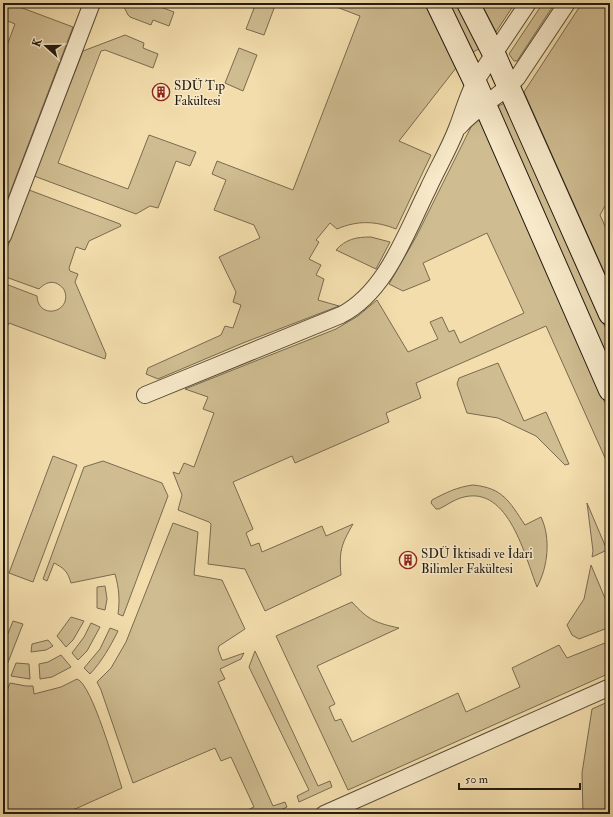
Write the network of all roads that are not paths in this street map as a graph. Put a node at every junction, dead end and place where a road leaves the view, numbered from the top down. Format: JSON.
{"nodes":[{"id":1,"x":92,"y":3,"type":"edge"},
{"id":2,"x":437,"y":3,"type":"edge"},
{"id":3,"x":468,"y":3,"type":"edge"},
{"id":4,"x":528,"y":3,"type":"edge"},
{"id":5,"x":567,"y":3,"type":"edge"},
{"id":6,"x":494,"y":54,"type":"junction"},
{"id":7,"x":474,"y":82,"type":"junction"},
{"id":8,"x":509,"y":87,"type":"junction"},
{"id":9,"x":484,"y":105,"type":"junction"},
{"id":10,"x":457,"y":129,"type":"junction"},
{"id":11,"x":3,"y":236,"type":"edge"},
{"id":12,"x":610,"y":314,"type":"edge"},
{"id":13,"x":610,"y":390,"type":"edge"},
{"id":14,"x":145,"y":395,"type":"dead end"},
{"id":15,"x":610,"y":687,"type":"edge"},
{"id":16,"x":324,"y":814,"type":"edge"}],
"edges":[{"from":1,"to":11,"type":"street"},
{"from":2,"to":7,"type":"street"},
{"from":3,"to":6,"type":"street"},
{"from":4,"to":6,"type":"street"},
{"from":5,"to":8,"type":"street"},
{"from":6,"to":7,"type":"street"},
{"from":6,"to":8,"type":"street"},
{"from":7,"to":9,"type":"street"},
{"from":7,"to":10,"type":"street"},
{"from":8,"to":9,"type":"street"},
{"from":8,"to":12,"type":"street"},
{"from":9,"to":10,"type":"street"},
{"from":9,"to":13,"type":"street"},
{"from":10,"to":14,"type":"street"},
{"from":15,"to":16,"type":"street"}]}
